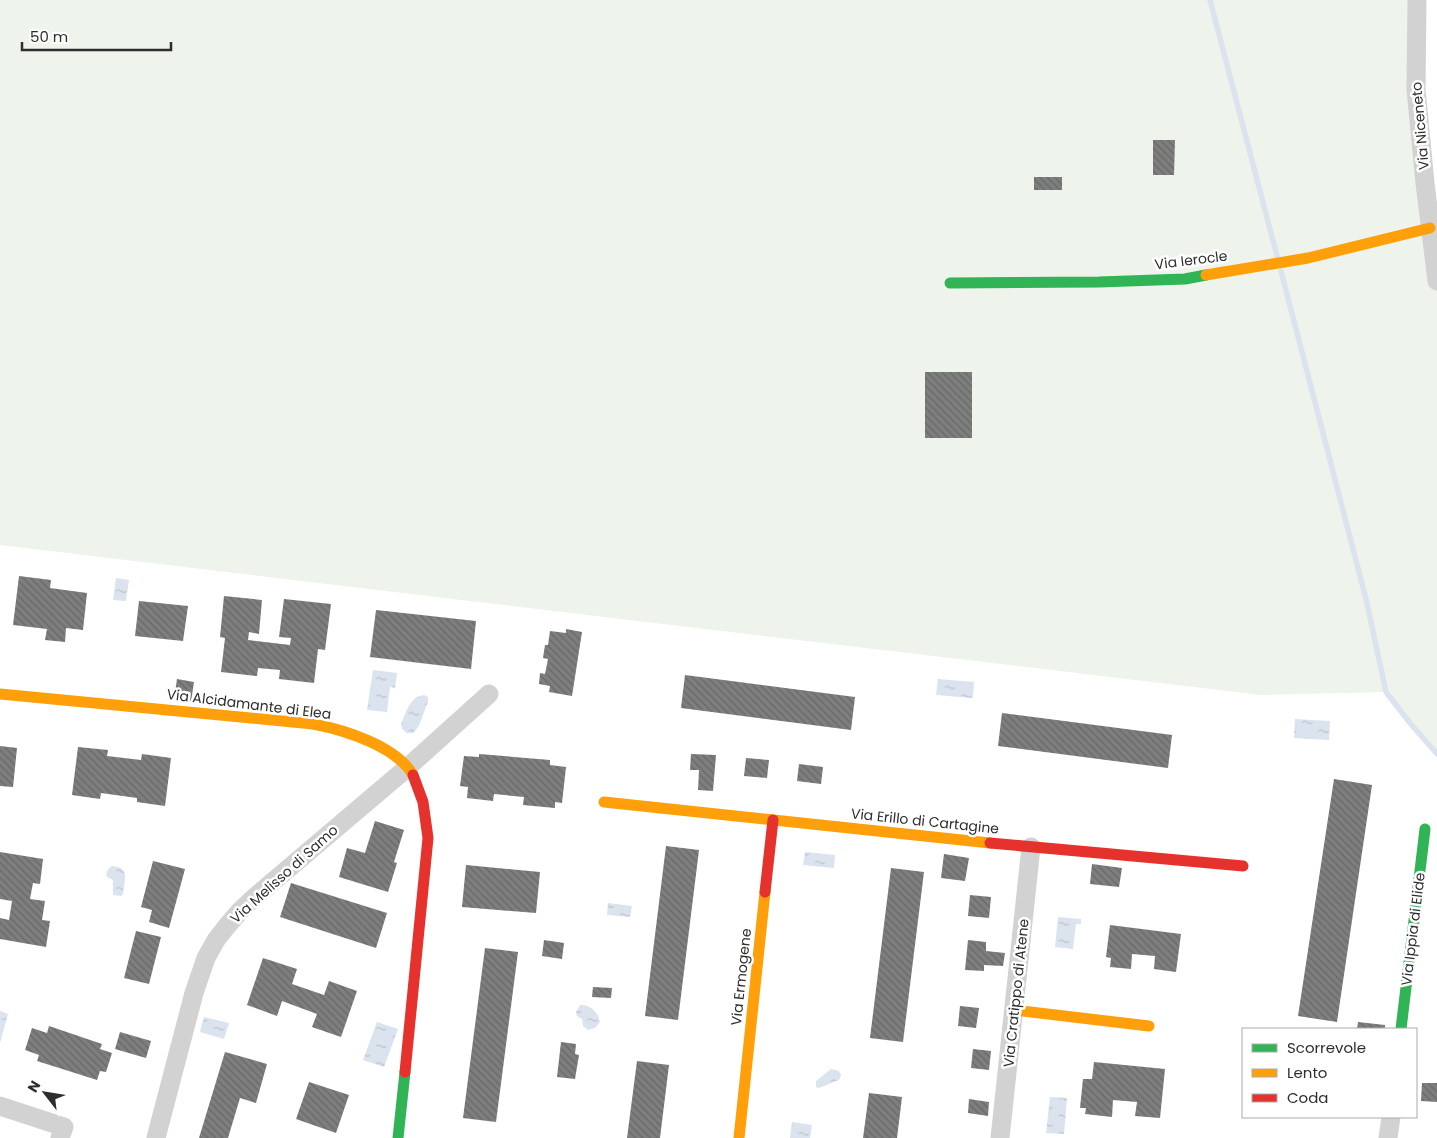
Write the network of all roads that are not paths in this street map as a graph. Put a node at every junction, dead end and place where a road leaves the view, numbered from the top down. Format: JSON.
{"nodes":[{"id":1,"x":1417,"y":0,"type":"edge"},
{"id":2,"x":1430,"y":228,"type":"junction"},
{"id":3,"x":1437,"y":281,"type":"edge"},
{"id":4,"x":950,"y":284,"type":"dead end"},
{"id":5,"x":0,"y":694,"type":"edge"},
{"id":6,"x":489,"y":694,"type":"dead end"},
{"id":7,"x":408,"y":766,"type":"junction"},
{"id":8,"x":604,"y":802,"type":"dead end"},
{"id":9,"x":773,"y":820,"type":"junction"},
{"id":10,"x":1425,"y":829,"type":"dead end"},
{"id":11,"x":1031,"y":847,"type":"junction"},
{"id":12,"x":1243,"y":866,"type":"dead end"},
{"id":13,"x":1014,"y":1010,"type":"junction"},
{"id":14,"x":1149,"y":1026,"type":"dead end"},
{"id":15,"x":1401,"y":1028,"type":"edge"},
{"id":16,"x":0,"y":1106,"type":"edge"},
{"id":17,"x":1391,"y":1118,"type":"edge"},
{"id":18,"x":60,"y":1138,"type":"edge"},
{"id":19,"x":156,"y":1138,"type":"edge"},
{"id":20,"x":398,"y":1138,"type":"edge"},
{"id":21,"x":738,"y":1138,"type":"edge"},
{"id":22,"x":1000,"y":1138,"type":"edge"},
{"id":23,"x":1388,"y":1138,"type":"edge"}],
"edges":[{"from":1,"to":2,"type":"street","name":"Via Niceneto"},
{"from":2,"to":3,"type":"street","name":"Via Niceneto"},
{"from":2,"to":4,"type":"street","name":"Via Ierocle"},
{"from":5,"to":7,"type":"street","name":"Via Alcidamante di Elea"},
{"from":6,"to":7,"type":"street","name":"Via Melisso di Samo"},
{"from":7,"to":19,"type":"street","name":"Via Melisso di Samo"},
{"from":7,"to":20,"type":"street","name":"Via Alcidamante di Elea"},
{"from":8,"to":9,"type":"street","name":"Via Erillo di Cartagine"},
{"from":9,"to":11,"type":"street","name":"Via Erillo di Cartagine"},
{"from":9,"to":21,"type":"street","name":"Via Ermogene"},
{"from":10,"to":15,"type":"street","name":"Via Ippia di Elide"},
{"from":11,"to":12,"type":"street","name":"Via Erillo di Cartagine"},
{"from":11,"to":13,"type":"street","name":"Via Cratippo di Atene"},
{"from":13,"to":14,"type":"street"},
{"from":13,"to":22,"type":"street","name":"Via Cratippo di Atene"},
{"from":16,"to":18,"type":"street"},
{"from":17,"to":23,"type":"street"}]}
